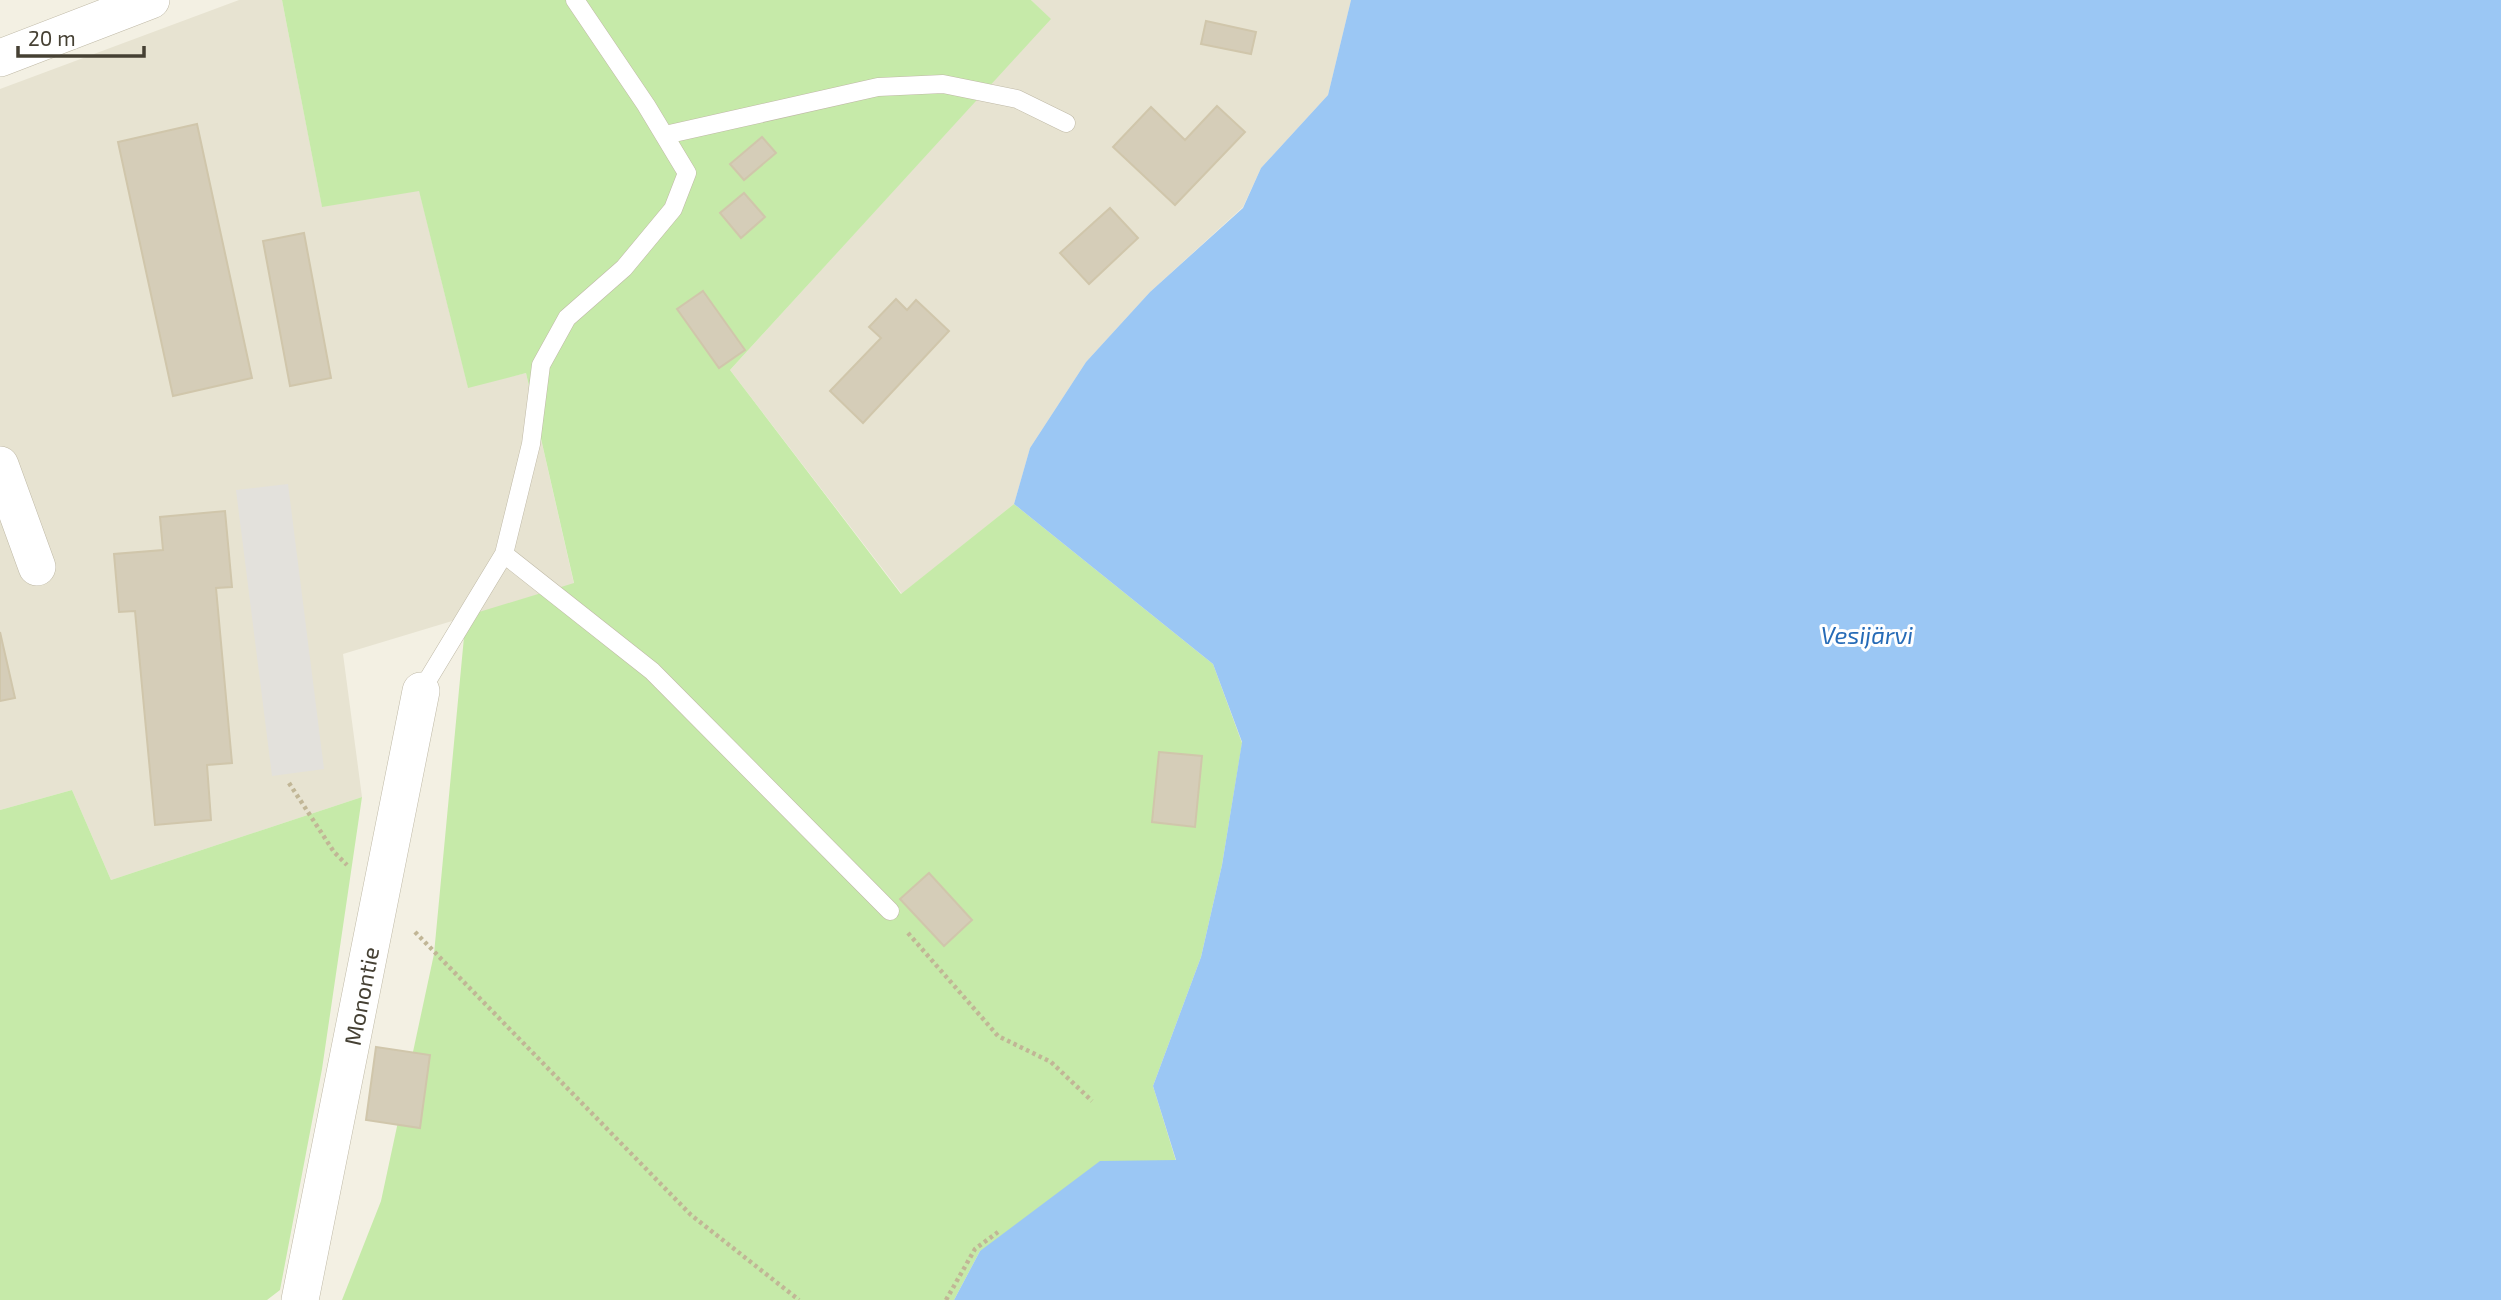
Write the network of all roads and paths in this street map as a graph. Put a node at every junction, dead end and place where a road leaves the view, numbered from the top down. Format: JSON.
{"nodes":[{"id":1,"x":150,"y":0,"type":"edge"},
{"id":2,"x":575,"y":0,"type":"edge"},
{"id":3,"x":0,"y":58,"type":"edge"},
{"id":4,"x":1066,"y":123,"type":"dead end"},
{"id":5,"x":665,"y":135,"type":"junction"},
{"id":6,"x":0,"y":465,"type":"edge"},
{"id":7,"x":504,"y":554,"type":"junction"},
{"id":8,"x":37,"y":567,"type":"dead end"},
{"id":9,"x":421,"y":691,"type":"joint"},
{"id":10,"x":289,"y":783,"type":"dead end"},
{"id":11,"x":380,"y":897,"type":"junction"},
{"id":12,"x":890,"y":911,"type":"joint"},
{"id":13,"x":1092,"y":1101,"type":"dead end"},
{"id":14,"x":998,"y":1232,"type":"dead end"},
{"id":15,"x":300,"y":1300,"type":"edge"},
{"id":16,"x":799,"y":1300,"type":"edge"},
{"id":17,"x":946,"y":1300,"type":"edge"}],
"edges":[{"from":1,"to":3,"type":"street"},
{"from":2,"to":5,"type":"lane"},
{"from":4,"to":5,"type":"lane"},
{"from":5,"to":7,"type":"lane"},
{"from":6,"to":8,"type":"street"},
{"from":7,"to":9,"type":"lane"},
{"from":7,"to":12,"type":"lane"},
{"from":9,"to":11,"type":"street","name":"Monontie"},
{"from":10,"to":11,"type":"path"},
{"from":11,"to":15,"type":"street","name":"Monontie"},
{"from":11,"to":16,"type":"path"},
{"from":12,"to":13,"type":"path"},
{"from":14,"to":17,"type":"path"}]}
